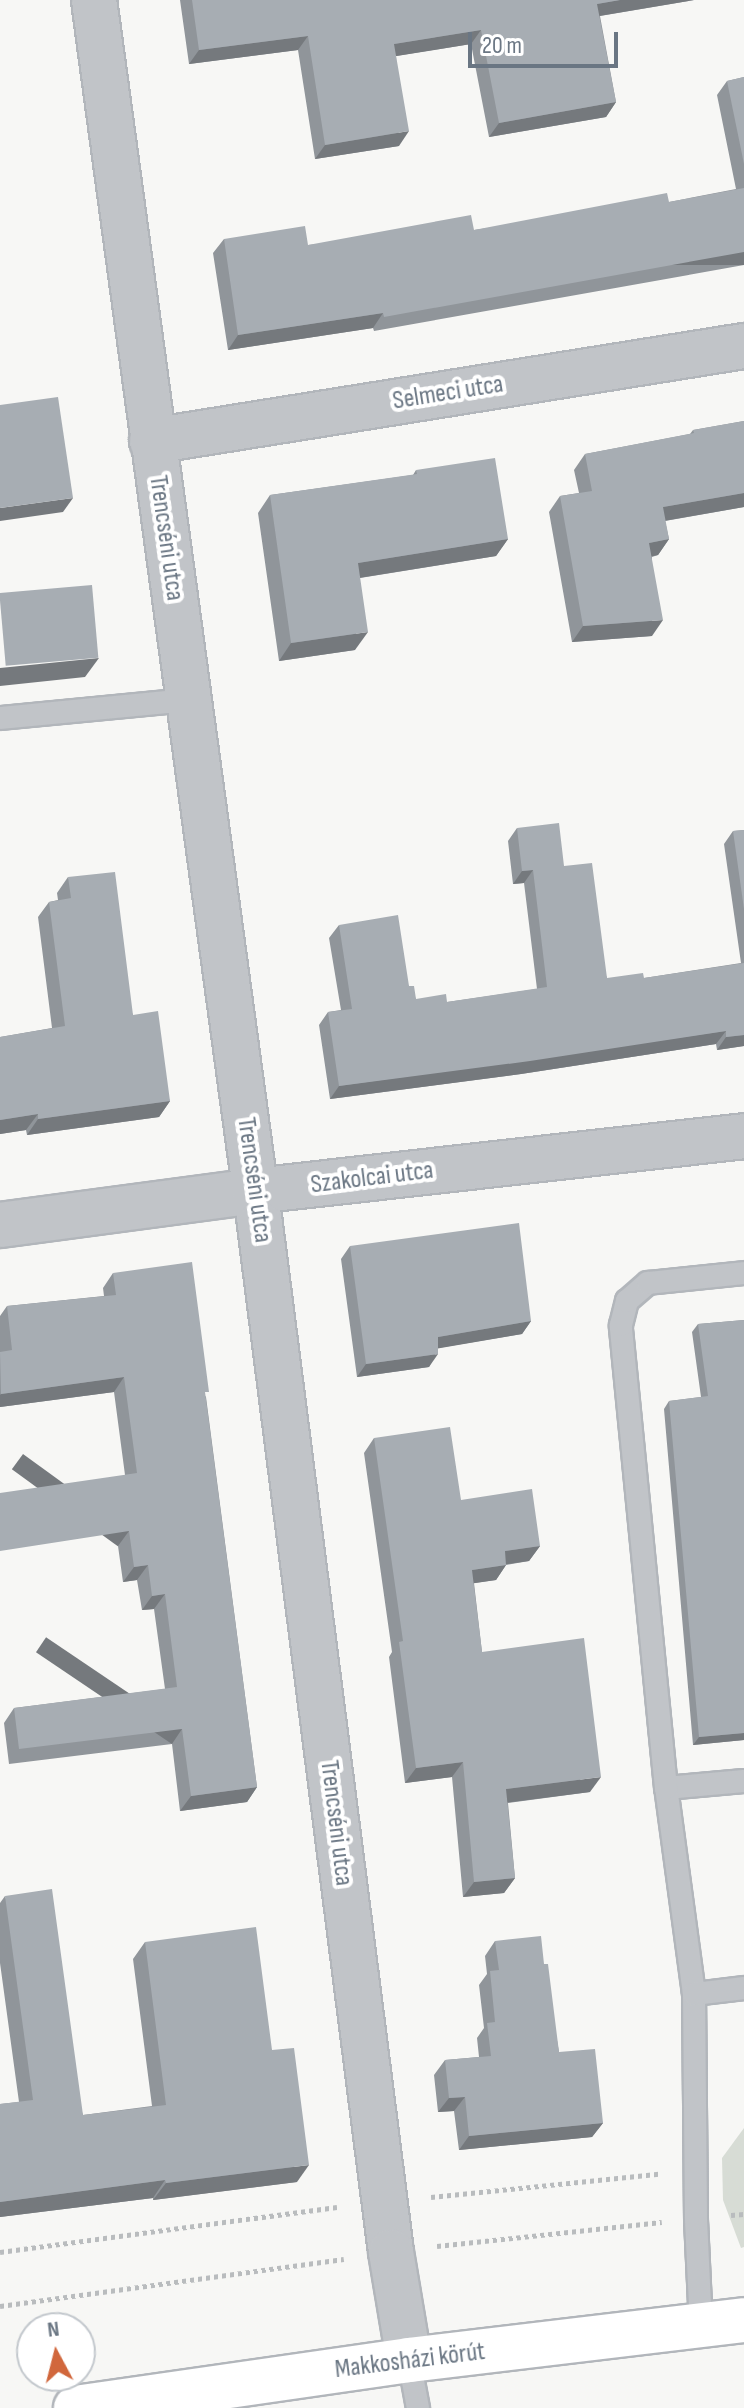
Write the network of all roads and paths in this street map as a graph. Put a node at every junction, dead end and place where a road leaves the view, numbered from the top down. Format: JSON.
{"nodes":[{"id":1,"x":94,"y":0,"type":"edge"},
{"id":2,"x":744,"y":346,"type":"edge"},
{"id":3,"x":152,"y":441,"type":"junction"},
{"id":4,"x":187,"y":700,"type":"junction"},
{"id":5,"x":0,"y":718,"type":"edge"},
{"id":6,"x":744,"y":1136,"type":"edge"},
{"id":7,"x":255,"y":1191,"type":"junction"},
{"id":8,"x":0,"y":1225,"type":"edge"},
{"id":9,"x":744,"y":1273,"type":"edge"},
{"id":10,"x":744,"y":1781,"type":"edge"},
{"id":11,"x":666,"y":1788,"type":"junction"},
{"id":12,"x":744,"y":1988,"type":"edge"},
{"id":13,"x":694,"y":1994,"type":"junction"},
{"id":14,"x":744,"y":2320,"type":"edge"},
{"id":15,"x":701,"y":2326,"type":"junction"},
{"id":16,"x":409,"y":2360,"type":"junction"},
{"id":17,"x":76,"y":2408,"type":"edge"},
{"id":18,"x":418,"y":2408,"type":"edge"}],
"edges":[{"from":1,"to":3,"type":"street","name":"Trencséni utca"},
{"from":2,"to":3,"type":"street","name":"Selmeci utca"},
{"from":3,"to":4,"type":"street","name":"Trencséni utca"},
{"from":4,"to":5,"type":"lane"},
{"from":4,"to":7,"type":"street","name":"Trencséni utca"},
{"from":6,"to":7,"type":"street","name":"Szakolcai utca"},
{"from":7,"to":8,"type":"street","name":"Szakolcai utca"},
{"from":7,"to":16,"type":"street","name":"Trencséni utca"},
{"from":9,"to":11,"type":"lane"},
{"from":10,"to":11,"type":"lane"},
{"from":11,"to":13,"type":"lane"},
{"from":12,"to":13,"type":"lane"},
{"from":13,"to":15,"type":"lane"},
{"from":14,"to":15,"type":"main road","name":"Makkosházi körút"},
{"from":15,"to":16,"type":"main road","name":"Makkosházi körút"},
{"from":16,"to":17,"type":"main road","name":"Makkosházi körút"},
{"from":16,"to":18,"type":"lane"}]}
